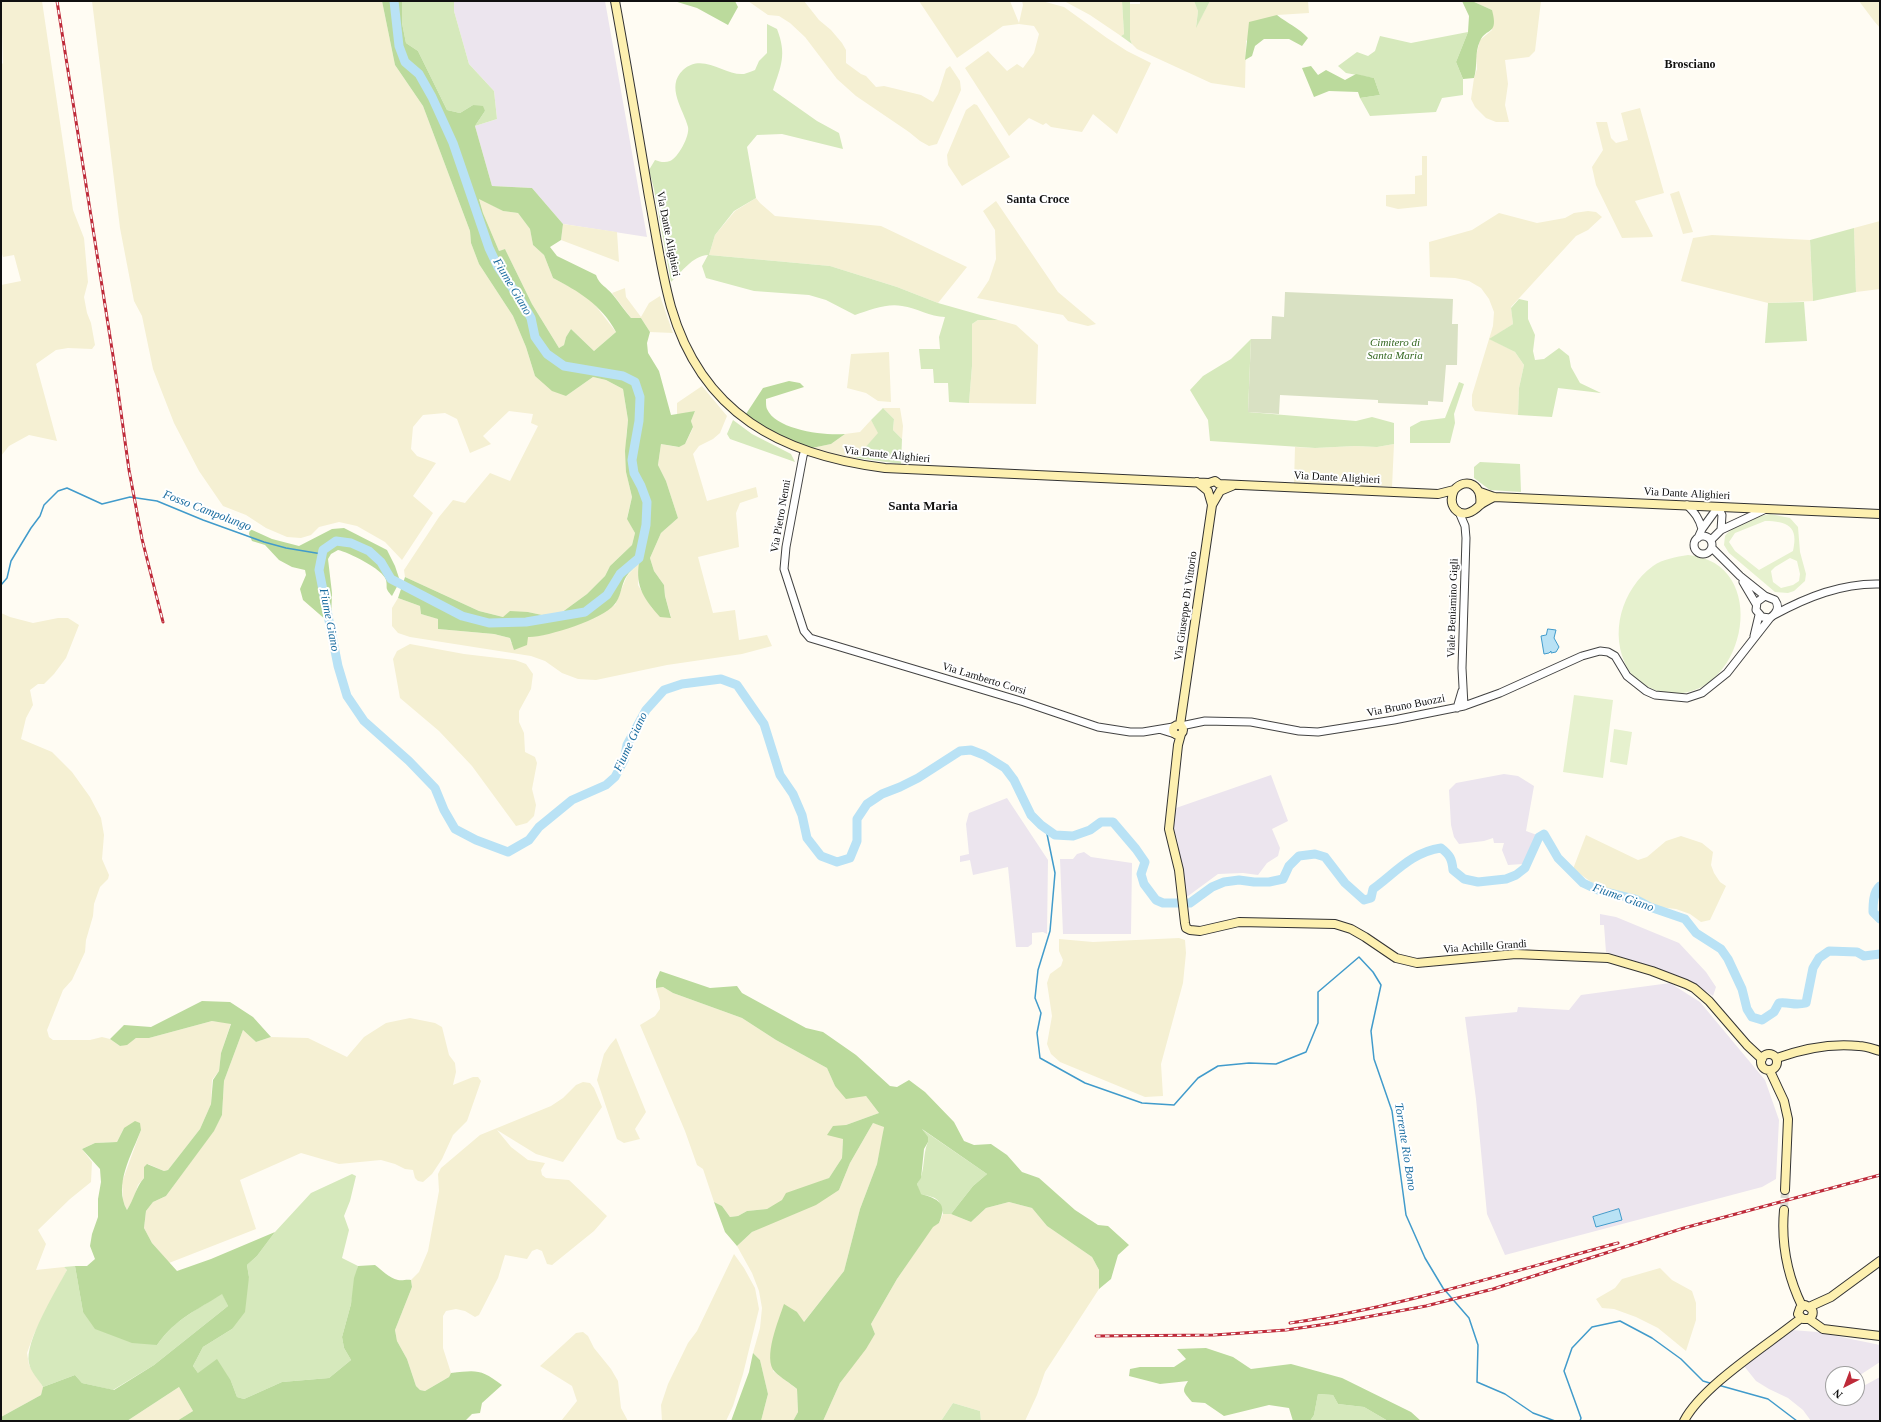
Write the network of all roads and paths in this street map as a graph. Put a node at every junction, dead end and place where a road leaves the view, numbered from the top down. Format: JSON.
{"nodes":[{"id":1,"x":615,"y":1,"type":"edge"},
{"id":2,"x":805,"y":450,"type":"junction"},
{"id":3,"x":1209,"y":489,"type":"junction"},
{"id":4,"x":1219,"y":490,"type":"junction"},
{"id":5,"x":1454,"y":490,"type":"junction"},
{"id":6,"x":1480,"y":492,"type":"junction"},
{"id":7,"x":1438,"y":494,"type":"junction"},
{"id":8,"x":1494,"y":497,"type":"junction"},
{"id":9,"x":1452,"y":502,"type":"junction"},
{"id":10,"x":1212,"y":505,"type":"junction"},
{"id":11,"x":1480,"y":505,"type":"junction"},
{"id":12,"x":1687,"y":505,"type":"junction"},
{"id":13,"x":1718,"y":507,"type":"junction"},
{"id":14,"x":1768,"y":509,"type":"junction"},
{"id":15,"x":1459,"y":512,"type":"junction"},
{"id":16,"x":1472,"y":513,"type":"junction"},
{"id":17,"x":1880,"y":514,"type":"edge"},
{"id":18,"x":1465,"y":526,"type":"junction"},
{"id":19,"x":1702,"y":529,"type":"junction"},
{"id":20,"x":1721,"y":530,"type":"junction"},
{"id":21,"x":1698,"y":538,"type":"junction"},
{"id":22,"x":1710,"y":540,"type":"junction"},
{"id":23,"x":1709,"y":550,"type":"junction"},
{"id":24,"x":1740,"y":576,"type":"junction"},
{"id":25,"x":1880,"y":584,"type":"edge"},
{"id":26,"x":1765,"y":596,"type":"junction"},
{"id":27,"x":1756,"y":604,"type":"junction"},
{"id":28,"x":1777,"y":604,"type":"junction"},
{"id":29,"x":1795,"y":604,"type":"junction"},
{"id":30,"x":1759,"y":615,"type":"junction"},
{"id":31,"x":1772,"y":617,"type":"junction"},
{"id":32,"x":804,"y":631,"type":"joint"},
{"id":33,"x":1753,"y":639,"type":"junction"},
{"id":34,"x":1460,"y":707,"type":"junction"},
{"id":35,"x":1181,"y":710,"type":"junction"},
{"id":36,"x":1197,"y":722,"type":"junction"},
{"id":37,"x":1178,"y":730,"type":"junction"},
{"id":38,"x":1880,"y":1051,"type":"edge"},
{"id":39,"x":1776,"y":1058,"type":"junction"},
{"id":40,"x":1762,"y":1059,"type":"junction"},
{"id":41,"x":1770,"y":1071,"type":"junction"},
{"id":42,"x":1785,"y":1190,"type":"tunnel mouth"},
{"id":43,"x":1784,"y":1210,"type":"tunnel mouth"},
{"id":44,"x":1880,"y":1261,"type":"edge"},
{"id":45,"x":1806,"y":1306,"type":"junction"},
{"id":46,"x":1805,"y":1318,"type":"junction"},
{"id":47,"x":1880,"y":1336,"type":"edge"},
{"id":48,"x":1684,"y":1421,"type":"edge"}],
"edges":[{"from":1,"to":2,"type":"main road","name":"Via Dante Alighieri"},
{"from":2,"to":3,"type":"main road","name":"Via Dante Alighieri"},
{"from":2,"to":32,"type":"street","name":"Via Pietro Nenni"},
{"from":3,"to":4,"type":"main road","name":"Via Dante Alighieri"},
{"from":3,"to":4,"type":"main road","name":"Via Dante Alighieri"},
{"from":3,"to":10,"type":"main road","name":"Via Giuseppe Di Vittorio"},
{"from":4,"to":7,"type":"main road","name":"Via Dante Alighieri"},
{"from":4,"to":10,"type":"main road","name":"Via Giuseppe Di Vittorio"},
{"from":5,"to":6,"type":"main road","name":"Via Dante Alighieri"},
{"from":5,"to":7,"type":"main road","name":"Via Dante Alighieri"},
{"from":5,"to":9,"type":"main road"},
{"from":6,"to":8,"type":"main road","name":"Via Dante Alighieri"},
{"from":6,"to":11,"type":"main road"},
{"from":7,"to":9,"type":"main road","name":"Via Dante Alighieri"},
{"from":8,"to":11,"type":"main road"},
{"from":8,"to":12,"type":"main road","name":"Via Dante Alighieri"},
{"from":9,"to":15,"type":"main road","name":"Via Dante Alighieri"},
{"from":10,"to":35,"type":"main road","name":"Via Giuseppe Di Vittorio"},
{"from":11,"to":16,"type":"main road"},
{"from":12,"to":13,"type":"main road","name":"Via Dante Alighieri"},
{"from":12,"to":19,"type":"street"},
{"from":13,"to":14,"type":"main road","name":"Via Dante Alighieri"},
{"from":13,"to":19,"type":"street"},
{"from":13,"to":20,"type":"street"},
{"from":14,"to":17,"type":"main road","name":"Via Dante Alighieri"},
{"from":14,"to":20,"type":"street"},
{"from":15,"to":16,"type":"main road"},
{"from":15,"to":18,"type":"street","name":"Viale Beniamino Gigli"},
{"from":16,"to":18,"type":"street","name":"Viale Beniamino Gigli"},
{"from":18,"to":34,"type":"street","name":"Viale Beniamino Gigli"},
{"from":19,"to":21,"type":"street"},
{"from":20,"to":22,"type":"street"},
{"from":21,"to":22,"type":"street"},
{"from":21,"to":23,"type":"street"},
{"from":22,"to":23,"type":"street"},
{"from":23,"to":24,"type":"street"},
{"from":24,"to":26,"type":"street"},
{"from":24,"to":27,"type":"street"},
{"from":25,"to":29,"type":"street"},
{"from":26,"to":27,"type":"street"},
{"from":26,"to":28,"type":"street"},
{"from":27,"to":30,"type":"street"},
{"from":28,"to":29,"type":"street"},
{"from":28,"to":31,"type":"street"},
{"from":29,"to":31,"type":"street"},
{"from":30,"to":31,"type":"street"},
{"from":30,"to":33,"type":"street"},
{"from":31,"to":33,"type":"street"},
{"from":32,"to":37,"type":"street","name":"Via Lamberto Corsi"},
{"from":33,"to":34,"type":"street","name":"Via Bruno Buozzi"},
{"from":34,"to":36,"type":"street","name":"Via Bruno Buozzi"},
{"from":35,"to":36,"type":"street"},
{"from":35,"to":37,"type":"main road","name":"Via Giuseppe Di Vittorio"},
{"from":36,"to":37,"type":"street"},
{"from":37,"to":40,"type":"main road","name":"Via Achille Grandi"},
{"from":38,"to":39,"type":"main road"},
{"from":39,"to":40,"type":"main road"},
{"from":39,"to":41,"type":"main road"},
{"from":40,"to":41,"type":"main road","name":"Via Achille Grandi"},
{"from":41,"to":42,"type":"main road"},
{"from":43,"to":45,"type":"main road"},
{"from":44,"to":45,"type":"main road"},
{"from":45,"to":46,"type":"main road"},
{"from":45,"to":46,"type":"main road"},
{"from":46,"to":47,"type":"main road"},
{"from":46,"to":48,"type":"main road"}]}
